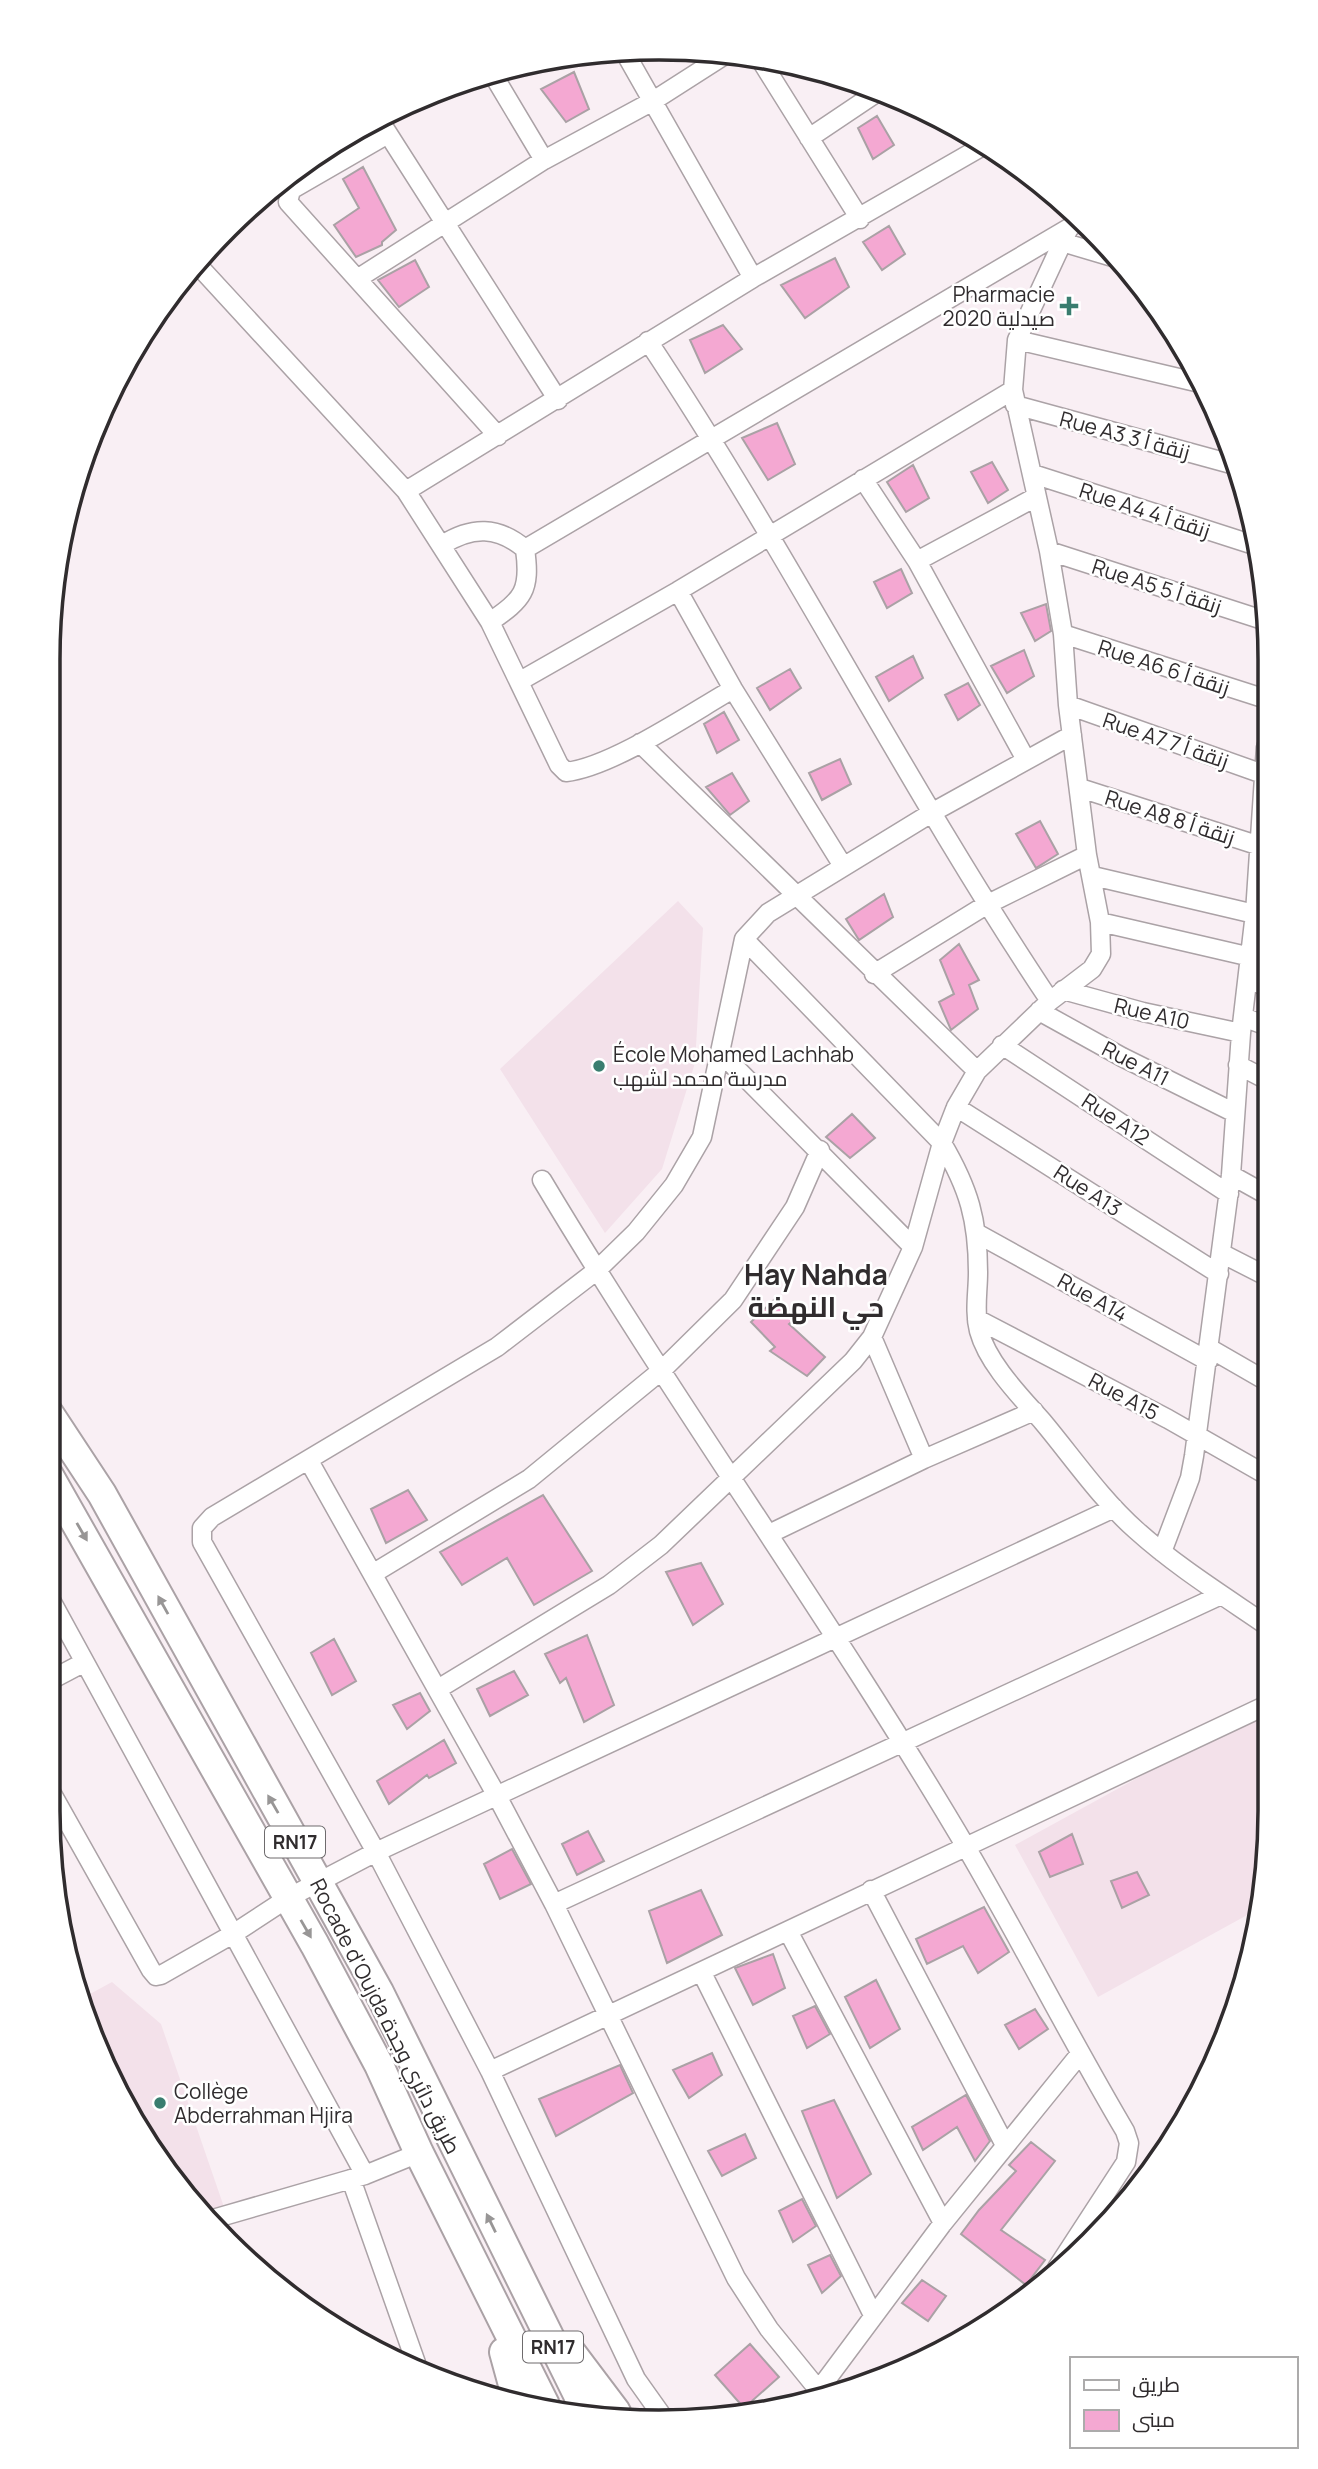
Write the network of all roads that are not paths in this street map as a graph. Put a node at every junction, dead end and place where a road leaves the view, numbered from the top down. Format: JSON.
{"nodes":[{"id":1,"x":630,"y":61,"type":"edge"},
{"id":2,"x":713,"y":63,"type":"edge"},
{"id":3,"x":767,"y":70,"type":"edge"},
{"id":4,"x":497,"y":82,"type":"edge"},
{"id":5,"x":869,"y":98,"type":"edge"},
{"id":6,"x":653,"y":101,"type":"junction"},
{"id":7,"x":383,"y":127,"type":"edge"},
{"id":8,"x":388,"y":134,"type":"junction"},
{"id":9,"x":809,"y":138,"type":"junction"},
{"id":10,"x":975,"y":150,"type":"edge"},
{"id":11,"x":544,"y":160,"type":"junction"},
{"id":12,"x":860,"y":219,"type":"junction"},
{"id":13,"x":442,"y":223,"type":"junction"},
{"id":14,"x":1071,"y":230,"type":"edge"},
{"id":15,"x":1088,"y":240,"type":"edge"},
{"id":16,"x":203,"y":270,"type":"edge"},
{"id":17,"x":753,"y":278,"type":"junction"},
{"id":18,"x":357,"y":279,"type":"junction"},
{"id":19,"x":1017,"y":340,"type":"junction"},
{"id":20,"x":648,"y":341,"type":"junction"},
{"id":21,"x":1190,"y":381,"type":"edge"},
{"id":22,"x":1014,"y":398,"type":"junction"},
{"id":23,"x":558,"y":400,"type":"junction"},
{"id":24,"x":498,"y":436,"type":"junction"},
{"id":25,"x":712,"y":438,"type":"junction"},
{"id":26,"x":1225,"y":462,"type":"edge"},
{"id":27,"x":1032,"y":474,"type":"junction"},
{"id":28,"x":863,"y":479,"type":"junction"},
{"id":29,"x":406,"y":491,"type":"junction"},
{"id":30,"x":1036,"y":497,"type":"junction"},
{"id":31,"x":770,"y":536,"type":"junction"},
{"id":32,"x":1247,"y":542,"type":"edge"},
{"id":33,"x":442,"y":545,"type":"junction"},
{"id":34,"x":525,"y":550,"type":"junction"},
{"id":35,"x":1049,"y":551,"type":"junction"},
{"id":36,"x":917,"y":561,"type":"junction"},
{"id":37,"x":678,"y":592,"type":"junction"},
{"id":38,"x":1257,"y":618,"type":"edge"},
{"id":39,"x":490,"y":622,"type":"junction"},
{"id":40,"x":1063,"y":634,"type":"junction"},
{"id":41,"x":520,"y":681,"type":"junction"},
{"id":42,"x":733,"y":689,"type":"junction"},
{"id":43,"x":1258,"y":696,"type":"edge"},
{"id":44,"x":1068,"y":705,"type":"junction"},
{"id":45,"x":1072,"y":735,"type":"junction"},
{"id":46,"x":640,"y":743,"type":"junction"},
{"id":47,"x":1025,"y":758,"type":"junction"},
{"id":48,"x":1258,"y":758,"type":"edge"},
{"id":49,"x":1080,"y":788,"type":"junction"},
{"id":50,"x":933,"y":812,"type":"junction"},
{"id":51,"x":1258,"y":835,"type":"edge"},
{"id":52,"x":1087,"y":855,"type":"junction"},
{"id":53,"x":842,"y":866,"type":"junction"},
{"id":54,"x":1093,"y":876,"type":"junction"},
{"id":55,"x":795,"y":896,"type":"junction"},
{"id":56,"x":986,"y":905,"type":"junction"},
{"id":57,"x":1258,"y":914,"type":"edge"},
{"id":58,"x":1100,"y":922,"type":"junction"},
{"id":59,"x":1258,"y":928,"type":"edge"},
{"id":60,"x":744,"y":939,"type":"junction"},
{"id":61,"x":1251,"y":957,"type":"junction"},
{"id":62,"x":874,"y":974,"type":"junction"},
{"id":63,"x":1248,"y":979,"type":"junction"},
{"id":64,"x":1258,"y":983,"type":"edge"},
{"id":65,"x":1051,"y":1000,"type":"junction"},
{"id":66,"x":1242,"y":1025,"type":"junction"},
{"id":67,"x":1258,"y":1026,"type":"edge"},
{"id":68,"x":1002,"y":1045,"type":"junction"},
{"id":69,"x":722,"y":1054,"type":"junction"},
{"id":70,"x":1238,"y":1065,"type":"junction"},
{"id":71,"x":977,"y":1071,"type":"junction"},
{"id":72,"x":1258,"y":1075,"type":"edge"},
{"id":73,"x":956,"y":1107,"type":"junction"},
{"id":74,"x":1235,"y":1113,"type":"junction"},
{"id":75,"x":942,"y":1143,"type":"junction"},
{"id":76,"x":820,"y":1150,"type":"junction"},
{"id":77,"x":1231,"y":1175,"type":"junction"},
{"id":78,"x":542,"y":1180,"type":"dead end"},
{"id":79,"x":1258,"y":1190,"type":"edge"},
{"id":80,"x":1229,"y":1194,"type":"junction"},
{"id":81,"x":978,"y":1234,"type":"junction"},
{"id":82,"x":913,"y":1247,"type":"junction"},
{"id":83,"x":1222,"y":1253,"type":"junction"},
{"id":84,"x":596,"y":1270,"type":"junction"},
{"id":85,"x":1258,"y":1272,"type":"edge"},
{"id":86,"x":1219,"y":1274,"type":"junction"},
{"id":87,"x":977,"y":1319,"type":"junction"},
{"id":88,"x":872,"y":1337,"type":"junction"},
{"id":89,"x":1208,"y":1354,"type":"junction"},
{"id":90,"x":662,"y":1370,"type":"junction"},
{"id":91,"x":1258,"y":1377,"type":"edge"},
{"id":92,"x":1034,"y":1411,"type":"junction"},
{"id":93,"x":60,"y":1430,"type":"edge"},
{"id":94,"x":1198,"y":1435,"type":"junction"},
{"id":95,"x":923,"y":1459,"type":"junction"},
{"id":96,"x":309,"y":1461,"type":"junction"},
{"id":97,"x":1258,"y":1470,"type":"edge"},
{"id":98,"x":732,"y":1479,"type":"junction"},
{"id":99,"x":60,"y":1495,"type":"edge"},
{"id":100,"x":1114,"y":1508,"type":"junction"},
{"id":101,"x":769,"y":1534,"type":"junction"},
{"id":102,"x":1162,"y":1552,"type":"junction"},
{"id":103,"x":373,"y":1573,"type":"junction"},
{"id":104,"x":1221,"y":1595,"type":"junction"},
{"id":105,"x":60,"y":1618,"type":"edge"},
{"id":106,"x":1258,"y":1620,"type":"edge"},
{"id":107,"x":835,"y":1639,"type":"junction"},
{"id":108,"x":83,"y":1663,"type":"junction"},
{"id":109,"x":60,"y":1675,"type":"edge"},
{"id":110,"x":438,"y":1689,"type":"junction"},
{"id":111,"x":1258,"y":1709,"type":"edge"},
{"id":112,"x":901,"y":1742,"type":"junction"},
{"id":113,"x":497,"y":1796,"type":"junction"},
{"id":114,"x":60,"y":1808,"type":"edge"},
{"id":115,"x":967,"y":1848,"type":"junction"},
{"id":116,"x":376,"y":1852,"type":"junction"},
{"id":117,"x":318,"y":1882,"type":"junction"},
{"id":118,"x":871,"y":1890,"type":"junction"},
{"id":119,"x":288,"y":1898,"type":"junction"},
{"id":120,"x":554,"y":1904,"type":"junction"},
{"id":121,"x":788,"y":1931,"type":"junction"},
{"id":122,"x":233,"y":1934,"type":"junction"},
{"id":123,"x":702,"y":1973,"type":"junction"},
{"id":124,"x":610,"y":2017,"type":"junction"},
{"id":125,"x":1080,"y":2054,"type":"junction"},
{"id":126,"x":490,"y":2071,"type":"junction"},
{"id":127,"x":1005,"y":2146,"type":"junction"},
{"id":128,"x":419,"y":2153,"type":"junction"},
{"id":129,"x":358,"y":2177,"type":"junction"},
{"id":130,"x":220,"y":2218,"type":"edge"},
{"id":131,"x":943,"y":2222,"type":"junction"},
{"id":132,"x":1073,"y":2243,"type":"edge"},
{"id":133,"x":521,"y":2284,"type":"junction"},
{"id":134,"x":487,"y":2292,"type":"junction"},
{"id":135,"x":873,"y":2315,"type":"junction"},
{"id":136,"x":414,"y":2357,"type":"edge"},
{"id":137,"x":827,"y":2385,"type":"edge"},
{"id":138,"x":816,"y":2388,"type":"edge"},
{"id":139,"x":515,"y":2392,"type":"edge"},
{"id":140,"x":541,"y":2398,"type":"edge"},
{"id":141,"x":583,"y":2404,"type":"edge"},
{"id":142,"x":612,"y":2407,"type":"edge"},
{"id":143,"x":657,"y":2409,"type":"edge"}],
"edges":[{"from":1,"to":6,"type":"street"},
{"from":2,"to":6,"type":"street"},
{"from":3,"to":9,"type":"street"},
{"from":4,"to":11,"type":"street"},
{"from":5,"to":9,"type":"street"},
{"from":6,"to":11,"type":"street"},
{"from":6,"to":17,"type":"street"},
{"from":7,"to":8,"type":"street"},
{"from":8,"to":13,"type":"street"},
{"from":8,"to":18,"type":"street"},
{"from":9,"to":12,"type":"street"},
{"from":10,"to":12,"type":"street"},
{"from":11,"to":13,"type":"street"},
{"from":12,"to":17,"type":"street"},
{"from":13,"to":18,"type":"street"},
{"from":13,"to":23,"type":"street"},
{"from":14,"to":15,"type":"street"},
{"from":14,"to":19,"type":"street"},
{"from":14,"to":25,"type":"street"},
{"from":16,"to":29,"type":"street"},
{"from":17,"to":20,"type":"street"},
{"from":18,"to":24,"type":"street"},
{"from":19,"to":21,"type":"street"},
{"from":19,"to":22,"type":"street"},
{"from":20,"to":23,"type":"street"},
{"from":20,"to":25,"type":"street"},
{"from":22,"to":26,"type":"street","name":"Rue A3 زنقة أ 3"},
{"from":22,"to":27,"type":"street"},
{"from":22,"to":28,"type":"street"},
{"from":23,"to":24,"type":"street"},
{"from":24,"to":29,"type":"street"},
{"from":25,"to":31,"type":"street"},
{"from":25,"to":34,"type":"street"},
{"from":27,"to":30,"type":"street"},
{"from":27,"to":32,"type":"street","name":"Rue A4 زنقة أ 4"},
{"from":28,"to":31,"type":"street"},
{"from":28,"to":36,"type":"street"},
{"from":29,"to":33,"type":"street"},
{"from":30,"to":35,"type":"street"},
{"from":30,"to":36,"type":"street"},
{"from":31,"to":37,"type":"street"},
{"from":31,"to":50,"type":"street"},
{"from":33,"to":34,"type":"street"},
{"from":33,"to":39,"type":"street"},
{"from":34,"to":39,"type":"street"},
{"from":35,"to":38,"type":"street","name":"Rue A5 زنقة أ 5"},
{"from":35,"to":40,"type":"street"},
{"from":36,"to":47,"type":"street"},
{"from":37,"to":41,"type":"street"},
{"from":37,"to":42,"type":"street"},
{"from":39,"to":41,"type":"street"},
{"from":40,"to":43,"type":"street","name":"Rue A6 زنقة أ 6"},
{"from":40,"to":44,"type":"street"},
{"from":41,"to":46,"type":"street"},
{"from":42,"to":46,"type":"street"},
{"from":42,"to":53,"type":"street"},
{"from":44,"to":45,"type":"street"},
{"from":44,"to":48,"type":"street","name":"Rue A7 زنقة أ 7"},
{"from":45,"to":47,"type":"street"},
{"from":45,"to":49,"type":"street"},
{"from":46,"to":55,"type":"street"},
{"from":47,"to":50,"type":"street"},
{"from":49,"to":51,"type":"street","name":"Rue A8 زنقة أ 8"},
{"from":49,"to":52,"type":"street"},
{"from":50,"to":53,"type":"street"},
{"from":50,"to":56,"type":"street"},
{"from":52,"to":54,"type":"street"},
{"from":52,"to":56,"type":"street"},
{"from":53,"to":55,"type":"street"},
{"from":54,"to":57,"type":"street"},
{"from":54,"to":58,"type":"street"},
{"from":55,"to":60,"type":"street"},
{"from":55,"to":62,"type":"street"},
{"from":56,"to":62,"type":"street"},
{"from":56,"to":65,"type":"street"},
{"from":58,"to":61,"type":"street"},
{"from":58,"to":65,"type":"street"},
{"from":59,"to":61,"type":"street"},
{"from":60,"to":69,"type":"street"},
{"from":60,"to":75,"type":"street"},
{"from":61,"to":63,"type":"street"},
{"from":62,"to":71,"type":"street"},
{"from":63,"to":64,"type":"street"},
{"from":63,"to":66,"type":"street"},
{"from":65,"to":66,"type":"street","name":"Rue A10"},
{"from":65,"to":68,"type":"street"},
{"from":65,"to":74,"type":"street","name":"Rue A11"},
{"from":66,"to":67,"type":"street","name":"Rue A10"},
{"from":66,"to":70,"type":"street"},
{"from":68,"to":71,"type":"street"},
{"from":68,"to":80,"type":"street","name":"Rue A12"},
{"from":69,"to":76,"type":"street"},
{"from":69,"to":84,"type":"street"},
{"from":70,"to":72,"type":"street"},
{"from":70,"to":74,"type":"street"},
{"from":71,"to":73,"type":"street"},
{"from":73,"to":75,"type":"street"},
{"from":73,"to":86,"type":"street","name":"Rue A13"},
{"from":74,"to":77,"type":"street"},
{"from":75,"to":81,"type":"street"},
{"from":75,"to":82,"type":"street"},
{"from":76,"to":82,"type":"street"},
{"from":76,"to":90,"type":"street"},
{"from":77,"to":79,"type":"street"},
{"from":77,"to":80,"type":"street"},
{"from":78,"to":84,"type":"street"},
{"from":80,"to":83,"type":"street"},
{"from":81,"to":87,"type":"street"},
{"from":81,"to":89,"type":"street","name":"Rue A14"},
{"from":82,"to":88,"type":"street"},
{"from":83,"to":85,"type":"street"},
{"from":83,"to":86,"type":"street"},
{"from":84,"to":90,"type":"street"},
{"from":84,"to":96,"type":"street"},
{"from":86,"to":89,"type":"street"},
{"from":87,"to":92,"type":"street"},
{"from":87,"to":94,"type":"street","name":"Rue A15"},
{"from":88,"to":95,"type":"street"},
{"from":88,"to":98,"type":"street"},
{"from":89,"to":91,"type":"street","name":"Rue A14"},
{"from":89,"to":94,"type":"street"},
{"from":90,"to":98,"type":"street"},
{"from":90,"to":103,"type":"street"},
{"from":92,"to":95,"type":"street"},
{"from":92,"to":100,"type":"street"},
{"from":117,"to":93,"type":"highway","name":"Rocade d'Oujda طريق دائري وجدة","number":"RN17","one_way":true},
{"from":94,"to":97,"type":"street","name":"Rue A15"},
{"from":94,"to":102,"type":"street"},
{"from":95,"to":101,"type":"street"},
{"from":96,"to":103,"type":"street"},
{"from":96,"to":116,"type":"street"},
{"from":98,"to":101,"type":"street"},
{"from":98,"to":110,"type":"street"},
{"from":99,"to":119,"type":"highway","name":"Rocade d'Oujda طريق دائري وجدة","number":"RN17","one_way":true},
{"from":100,"to":102,"type":"street"},
{"from":100,"to":107,"type":"street"},
{"from":101,"to":107,"type":"street"},
{"from":102,"to":104,"type":"street"},
{"from":103,"to":110,"type":"street"},
{"from":104,"to":106,"type":"street"},
{"from":104,"to":112,"type":"street"},
{"from":105,"to":108,"type":"street"},
{"from":107,"to":112,"type":"street"},
{"from":107,"to":113,"type":"street"},
{"from":108,"to":109,"type":"street"},
{"from":108,"to":122,"type":"street"},
{"from":110,"to":113,"type":"street"},
{"from":111,"to":115,"type":"street"},
{"from":112,"to":115,"type":"street"},
{"from":112,"to":120,"type":"street"},
{"from":113,"to":116,"type":"street"},
{"from":113,"to":120,"type":"street"},
{"from":114,"to":122,"type":"street"},
{"from":115,"to":118,"type":"street"},
{"from":115,"to":125,"type":"street"},
{"from":116,"to":117,"type":"street"},
{"from":116,"to":126,"type":"street"},
{"from":117,"to":119,"type":"street"},
{"from":133,"to":117,"type":"highway","name":"Rocade d'Oujda طريق دائري وجدة","number":"RN17","one_way":true},
{"from":118,"to":121,"type":"street"},
{"from":118,"to":127,"type":"street"},
{"from":119,"to":122,"type":"street"},
{"from":119,"to":128,"type":"highway","name":"Rocade d'Oujda طريق دائري وجدة","number":"RN17","one_way":true},
{"from":120,"to":124,"type":"street"},
{"from":121,"to":123,"type":"street"},
{"from":121,"to":131,"type":"street"},
{"from":122,"to":129,"type":"street"},
{"from":123,"to":124,"type":"street"},
{"from":123,"to":135,"type":"street"},
{"from":124,"to":126,"type":"street"},
{"from":124,"to":138,"type":"street"},
{"from":125,"to":127,"type":"street"},
{"from":125,"to":132,"type":"street"},
{"from":126,"to":143,"type":"street"},
{"from":127,"to":131,"type":"street"},
{"from":128,"to":129,"type":"street"},
{"from":128,"to":134,"type":"highway","name":"Rocade d'Oujda طريق دائري وجدة","number":"RN17"},
{"from":129,"to":130,"type":"street"},
{"from":129,"to":136,"type":"street"},
{"from":131,"to":135,"type":"street"},
{"from":133,"to":141,"type":"highway","name":"Rocade d'Oujda طريق دائري وجدة","number":"RN17"},
{"from":133,"to":142,"type":"highway"},
{"from":134,"to":139,"type":"highway"},
{"from":134,"to":140,"type":"highway","name":"Rocade d'Oujda طريق دائري وجدة","number":"RN17"},
{"from":135,"to":137,"type":"street"}]}
